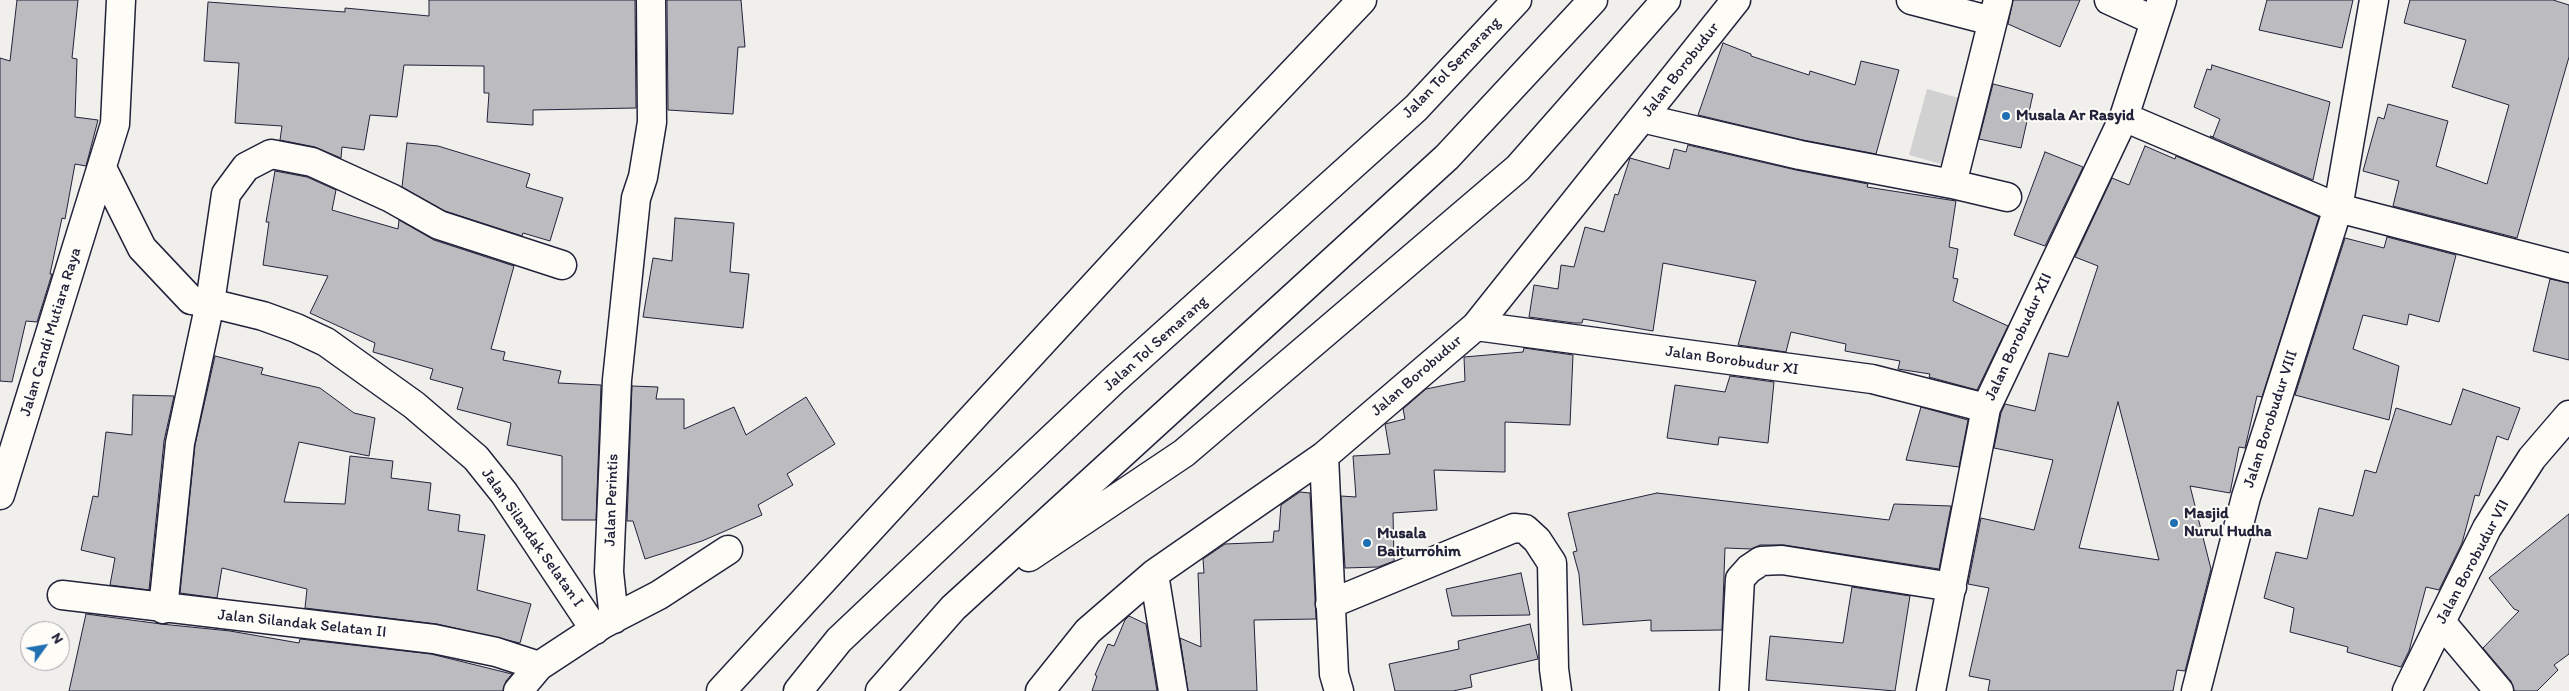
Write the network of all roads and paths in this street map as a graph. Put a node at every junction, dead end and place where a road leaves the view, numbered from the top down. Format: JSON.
{"nodes":[{"id":1,"x":121,"y":0,"type":"edge"},
{"id":2,"x":651,"y":0,"type":"edge"},
{"id":3,"x":1362,"y":0,"type":"edge"},
{"id":4,"x":1517,"y":0,"type":"edge"},
{"id":5,"x":1593,"y":0,"type":"edge"},
{"id":6,"x":1666,"y":0,"type":"edge"},
{"id":7,"x":1736,"y":0,"type":"edge"},
{"id":8,"x":1911,"y":0,"type":"edge"},
{"id":9,"x":2109,"y":0,"type":"edge"},
{"id":10,"x":2374,"y":0,"type":"edge"},
{"id":11,"x":1995,"y":10,"type":"edge"},
{"id":12,"x":2159,"y":11,"type":"edge"},
{"id":13,"x":2124,"y":117,"type":"junction"},
{"id":14,"x":1642,"y":118,"type":"junction"},
{"id":15,"x":102,"y":168,"type":"junction"},
{"id":16,"x":1952,"y":184,"type":"junction"},
{"id":17,"x":2007,"y":197,"type":"dead end"},
{"id":18,"x":2338,"y":208,"type":"junction"},
{"id":19,"x":562,"y":266,"type":"dead end"},
{"id":20,"x":2569,"y":268,"type":"edge"},
{"id":21,"x":210,"y":303,"type":"junction"},
{"id":22,"x":1476,"y":326,"type":"junction"},
{"id":23,"x":1986,"y":408,"type":"junction"},
{"id":24,"x":2569,"y":416,"type":"edge"},
{"id":25,"x":1324,"y":456,"type":"junction"},
{"id":26,"x":0,"y":495,"type":"edge"},
{"id":27,"x":728,"y":550,"type":"dead end"},
{"id":28,"x":1154,"y":574,"type":"junction"},
{"id":29,"x":1952,"y":588,"type":"junction"},
{"id":30,"x":62,"y":595,"type":"dead end"},
{"id":31,"x":1330,"y":604,"type":"junction"},
{"id":32,"x":953,"y":608,"type":"junction"},
{"id":33,"x":163,"y":609,"type":"junction"},
{"id":34,"x":2441,"y":622,"type":"junction"},
{"id":35,"x":604,"y":624,"type":"junction"},
{"id":36,"x":540,"y":666,"type":"junction"},
{"id":37,"x":518,"y":691,"type":"edge"},
{"id":38,"x":721,"y":691,"type":"edge"},
{"id":39,"x":798,"y":691,"type":"edge"},
{"id":40,"x":880,"y":691,"type":"edge"},
{"id":41,"x":1040,"y":691,"type":"edge"},
{"id":42,"x":1173,"y":691,"type":"edge"},
{"id":43,"x":1339,"y":691,"type":"edge"},
{"id":44,"x":1557,"y":691,"type":"edge"},
{"id":45,"x":1734,"y":691,"type":"edge"},
{"id":46,"x":1931,"y":691,"type":"edge"},
{"id":47,"x":2196,"y":691,"type":"edge"},
{"id":48,"x":2406,"y":691,"type":"edge"},
{"id":49,"x":2499,"y":691,"type":"edge"}],
"edges":[{"from":1,"to":15,"type":"main road","name":"Jalan Candi Mutiara Raya"},
{"from":2,"to":35,"type":"main road","name":"Jalan Perintis"},
{"from":3,"to":38,"type":"main road"},
{"from":4,"to":39,"type":"main road","name":"Jalan Tol Semarang"},
{"from":5,"to":32,"type":"main road"},
{"from":6,"to":32,"type":"main road"},
{"from":7,"to":14,"type":"main road","name":"Jalan Borobudur"},
{"from":8,"to":11,"type":"main road"},
{"from":9,"to":12,"type":"main road"},
{"from":10,"to":18,"type":"main road","name":"Jalan Borobudur VIII"},
{"from":11,"to":16,"type":"main road"},
{"from":12,"to":13,"type":"main road","name":"Jalan Borobudur XII"},
{"from":13,"to":18,"type":"main road"},
{"from":13,"to":23,"type":"main road","name":"Jalan Borobudur XII"},
{"from":14,"to":16,"type":"main road"},
{"from":14,"to":22,"type":"main road","name":"Jalan Borobudur"},
{"from":15,"to":21,"type":"main road","name":"Jalan Silandak Selatan I"},
{"from":15,"to":26,"type":"main road","name":"Jalan Candi Mutiara Raya"},
{"from":16,"to":17,"type":"main road"},
{"from":18,"to":20,"type":"main road"},
{"from":18,"to":47,"type":"main road","name":"Jalan Borobudur VIII"},
{"from":19,"to":21,"type":"main road"},
{"from":21,"to":33,"type":"main road"},
{"from":21,"to":35,"type":"main road","name":"Jalan Silandak Selatan I"},
{"from":22,"to":23,"type":"main road","name":"Jalan Borobudur XI"},
{"from":22,"to":25,"type":"main road","name":"Jalan Borobudur"},
{"from":23,"to":29,"type":"main road","name":"Jalan Borobudur XII"},
{"from":24,"to":34,"type":"main road","name":"Jalan Borobudur VII"},
{"from":25,"to":28,"type":"main road","name":"Jalan Borobudur"},
{"from":25,"to":31,"type":"main road"},
{"from":27,"to":35,"type":"main road"},
{"from":28,"to":41,"type":"main road","name":"Jalan Borobudur"},
{"from":28,"to":42,"type":"main road"},
{"from":29,"to":45,"type":"main road"},
{"from":29,"to":46,"type":"main road","name":"Jalan Borobudur XII"},
{"from":30,"to":33,"type":"main road","name":"Jalan Silandak Selatan II"},
{"from":31,"to":43,"type":"main road"},
{"from":31,"to":44,"type":"main road"},
{"from":32,"to":40,"type":"main road"},
{"from":33,"to":36,"type":"main road","name":"Jalan Silandak Selatan II"},
{"from":34,"to":48,"type":"main road","name":"Jalan Borobudur VII"},
{"from":34,"to":49,"type":"main road"},
{"from":35,"to":36,"type":"main road"},
{"from":36,"to":37,"type":"main road"}]}
